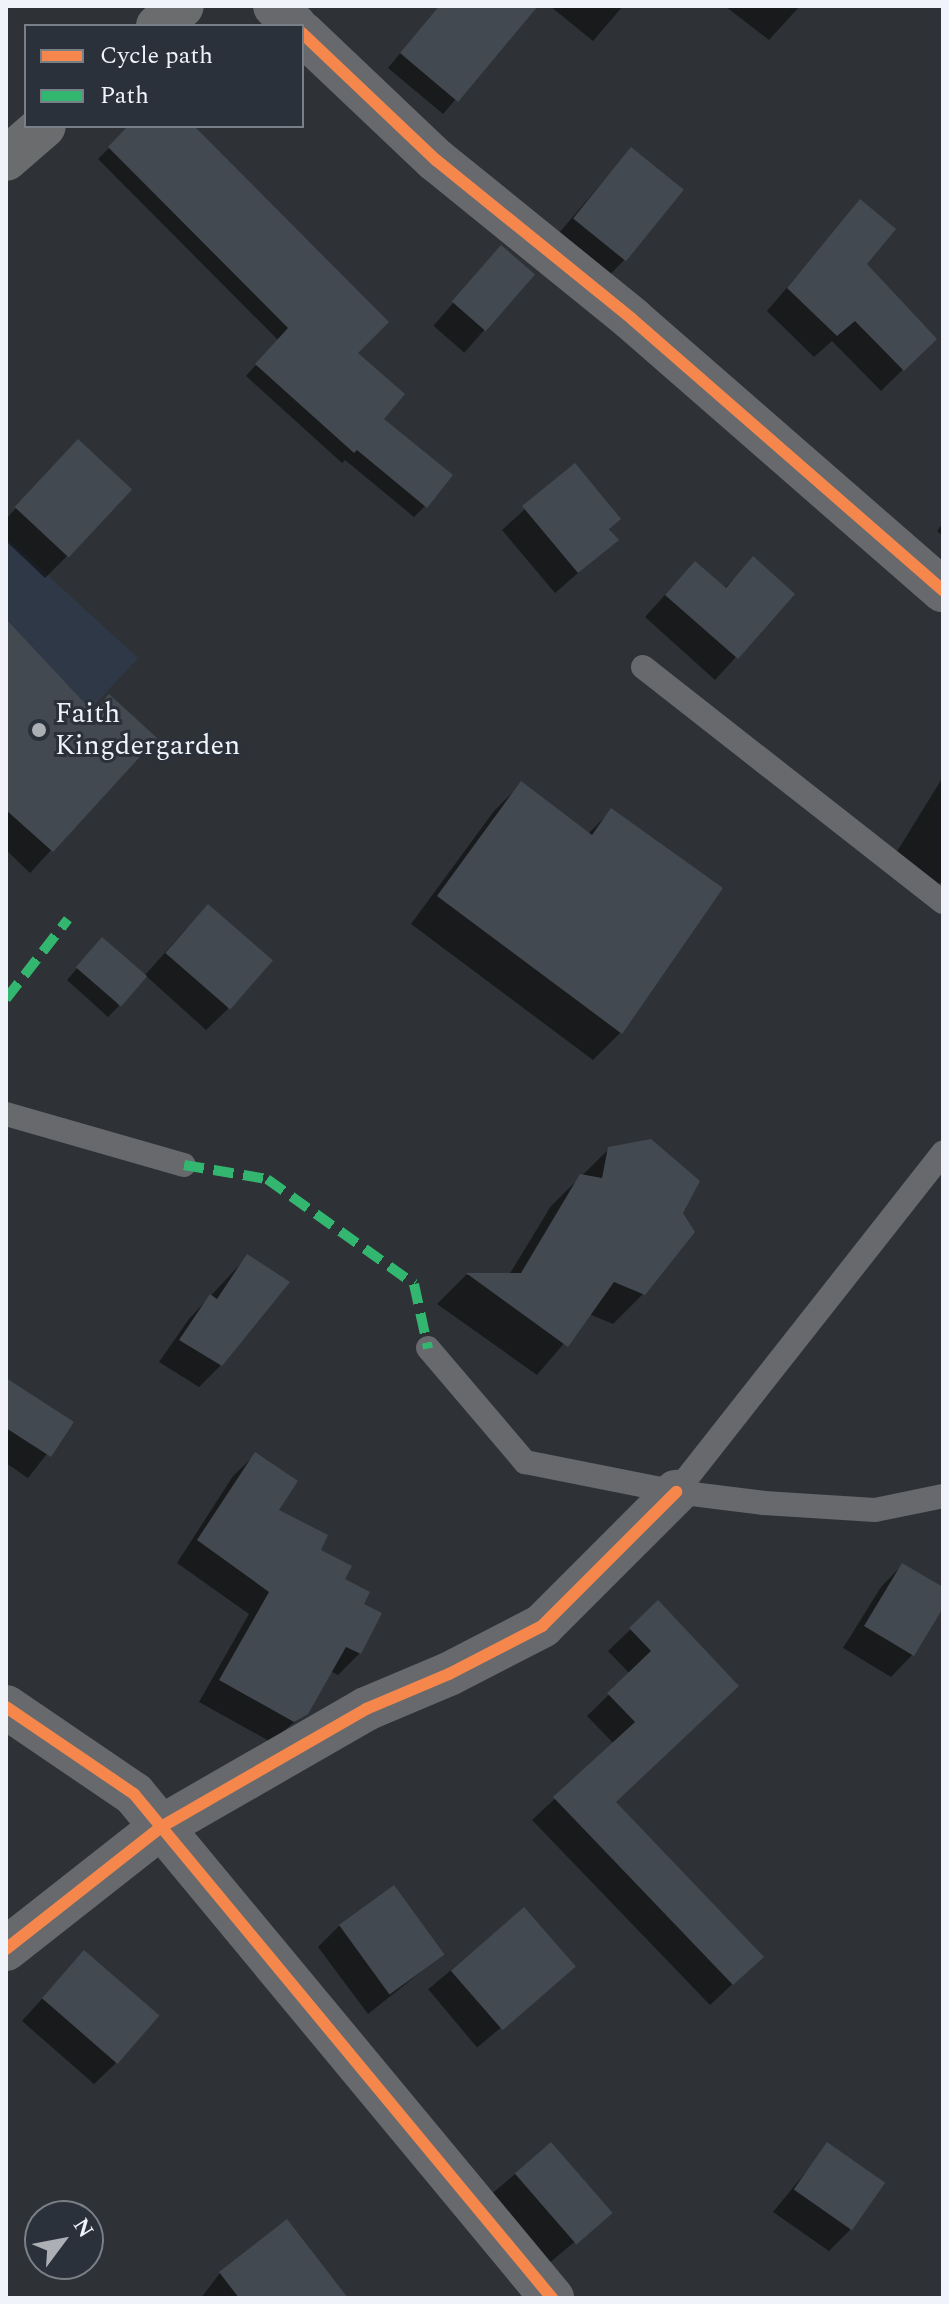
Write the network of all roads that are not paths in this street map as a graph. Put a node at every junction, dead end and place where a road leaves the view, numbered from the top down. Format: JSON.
{"nodes":[{"id":1,"x":275,"y":6,"type":"edge"},
{"id":2,"x":293,"y":24,"type":"edge"},
{"id":3,"x":304,"y":35,"type":"edge"},
{"id":4,"x":42,"y":128,"type":"edge"},
{"id":5,"x":6,"y":159,"type":"edge"},
{"id":6,"x":943,"y":590,"type":"edge"},
{"id":7,"x":643,"y":667,"type":"dead end"},
{"id":8,"x":943,"y":902,"type":"edge"},
{"id":9,"x":6,"y":1114,"type":"edge"},
{"id":10,"x":943,"y":1153,"type":"edge"},
{"id":11,"x":184,"y":1165,"type":"dead end"},
{"id":12,"x":428,"y":1348,"type":"dead end"},
{"id":13,"x":676,"y":1492,"type":"junction"},
{"id":14,"x":943,"y":1496,"type":"edge"},
{"id":15,"x":6,"y":1707,"type":"edge"},
{"id":16,"x":161,"y":1827,"type":"junction"},
{"id":17,"x":6,"y":1949,"type":"edge"},
{"id":18,"x":552,"y":2298,"type":"edge"}],
"edges":[{"from":1,"to":2,"type":"street"},
{"from":3,"to":6,"type":"street"},
{"from":4,"to":5,"type":"main road"},
{"from":7,"to":8,"type":"lane"},
{"from":9,"to":11,"type":"lane"},
{"from":10,"to":13,"type":"lane"},
{"from":12,"to":13,"type":"lane"},
{"from":13,"to":14,"type":"lane"},
{"from":13,"to":16,"type":"street"},
{"from":15,"to":16,"type":"street"},
{"from":16,"to":17,"type":"street"},
{"from":16,"to":18,"type":"street"}]}
